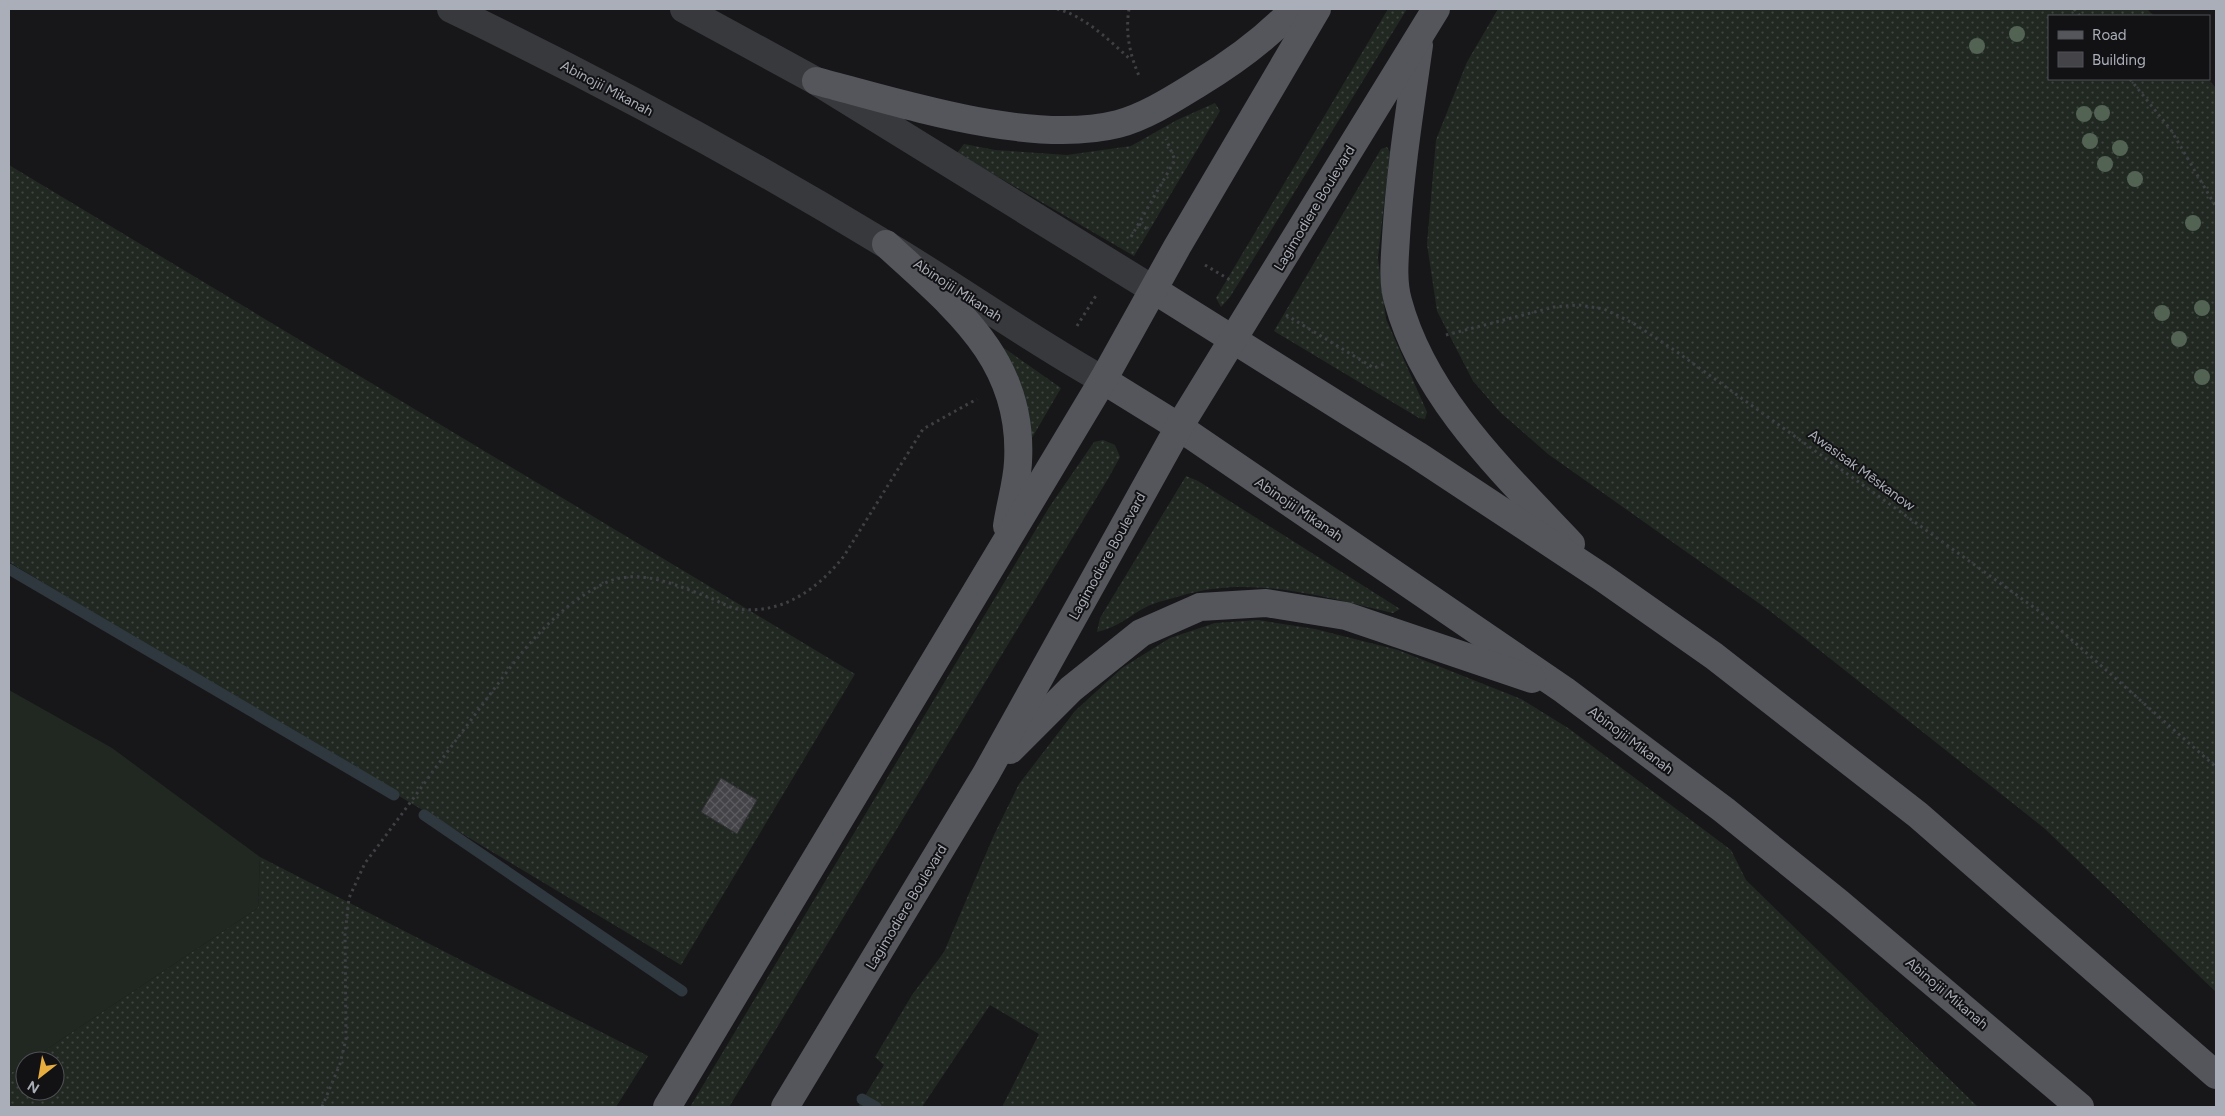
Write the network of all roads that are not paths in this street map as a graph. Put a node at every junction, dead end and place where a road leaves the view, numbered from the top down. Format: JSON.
{"nodes":[{"id":1,"x":451,"y":9,"type":"edge"},
{"id":2,"x":684,"y":9,"type":"edge"},
{"id":3,"x":1294,"y":9,"type":"edge"},
{"id":4,"x":1317,"y":9,"type":"edge"},
{"id":5,"x":1436,"y":9,"type":"edge"},
{"id":6,"x":1420,"y":35,"type":"junction"},
{"id":7,"x":816,"y":81,"type":"junction"},
{"id":8,"x":886,"y":244,"type":"junction"},
{"id":9,"x":1154,"y":290,"type":"junction"},
{"id":10,"x":1233,"y":339,"type":"junction"},
{"id":11,"x":1102,"y":380,"type":"junction"},
{"id":12,"x":1179,"y":427,"type":"junction"},
{"id":13,"x":1003,"y":543,"type":"junction"},
{"id":14,"x":1603,"y":578,"type":"junction"},
{"id":15,"x":1564,"y":690,"type":"junction"},
{"id":16,"x":986,"y":774,"type":"junction"},
{"id":17,"x":2216,"y":1074,"type":"edge"},
{"id":18,"x":667,"y":1107,"type":"edge"},
{"id":19,"x":785,"y":1107,"type":"edge"},
{"id":20,"x":2080,"y":1107,"type":"edge"}],
"edges":[{"from":1,"to":8,"type":"street","name":"Abinojii Mikanah"},
{"from":2,"to":7,"type":"street"},
{"from":3,"to":7,"type":"main road"},
{"from":4,"to":9,"type":"main road"},
{"from":5,"to":6,"type":"main road","name":"Lagimodiere Boulevard"},
{"from":6,"to":10,"type":"main road","name":"Lagimodiere Boulevard"},
{"from":6,"to":14,"type":"main road"},
{"from":7,"to":9,"type":"street"},
{"from":8,"to":11,"type":"street","name":"Abinojii Mikanah"},
{"from":8,"to":13,"type":"main road"},
{"from":9,"to":10,"type":"main road"},
{"from":9,"to":11,"type":"main road"},
{"from":10,"to":12,"type":"main road","name":"Lagimodiere Boulevard"},
{"from":10,"to":14,"type":"main road"},
{"from":11,"to":12,"type":"main road","name":"Abinojii Mikanah"},
{"from":11,"to":13,"type":"main road"},
{"from":12,"to":15,"type":"main road","name":"Abinojii Mikanah"},
{"from":12,"to":16,"type":"main road","name":"Lagimodiere Boulevard"},
{"from":13,"to":18,"type":"main road"},
{"from":14,"to":17,"type":"main road"},
{"from":15,"to":16,"type":"main road"},
{"from":15,"to":20,"type":"main road","name":"Abinojii Mikanah"},
{"from":16,"to":19,"type":"main road","name":"Lagimodiere Boulevard"}]}
